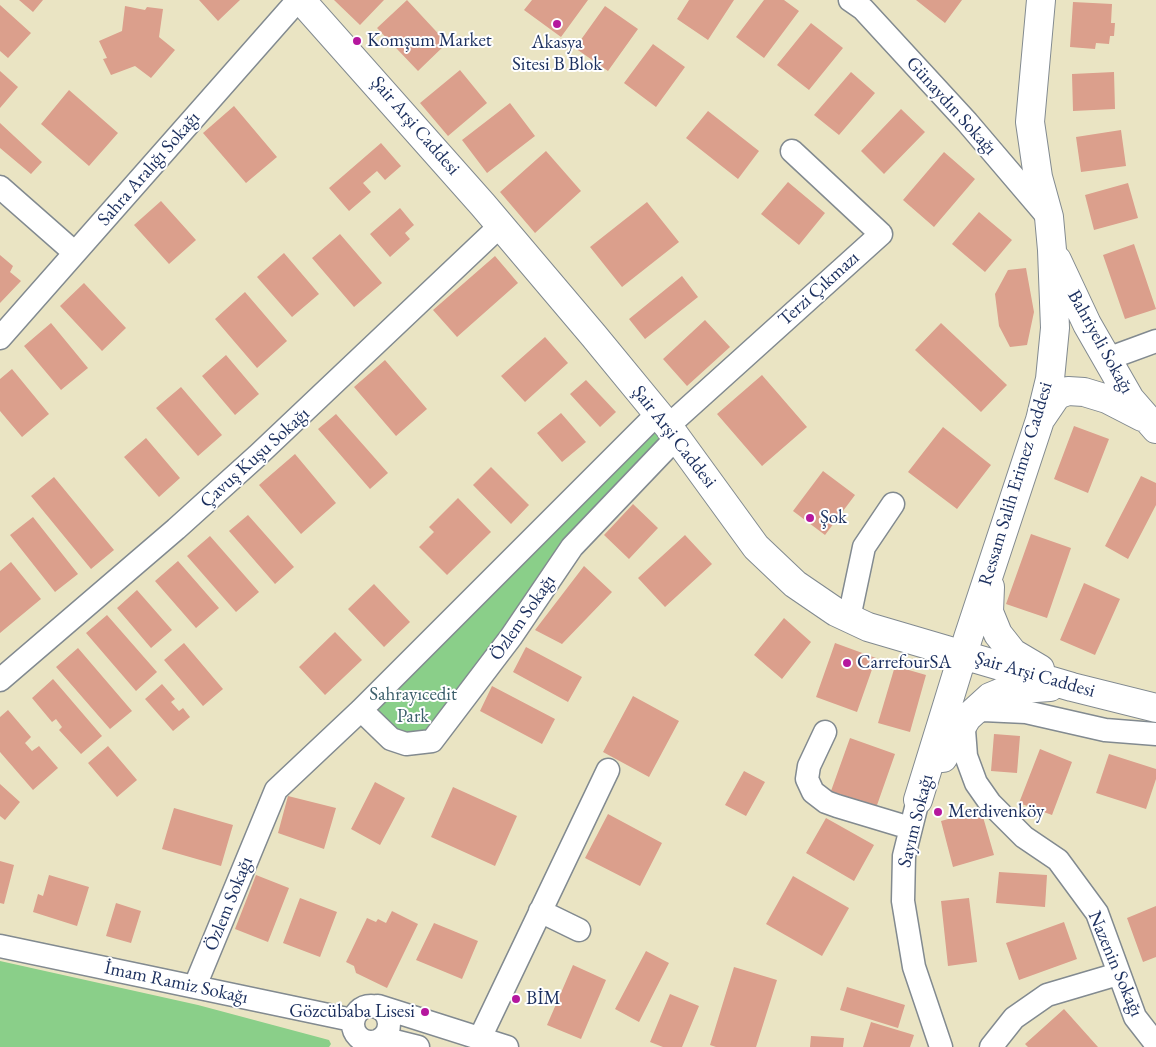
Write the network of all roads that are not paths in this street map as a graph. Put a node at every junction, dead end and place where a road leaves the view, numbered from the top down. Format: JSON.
{"nodes":[{"id":1,"x":300,"y":0,"type":"edge"},
{"id":2,"x":850,"y":0,"type":"edge"},
{"id":3,"x":1041,"y":0,"type":"edge"},
{"id":4,"x":792,"y":151,"type":"dead end"},
{"id":5,"x":0,"y":187,"type":"edge"},
{"id":6,"x":1049,"y":217,"type":"junction"},
{"id":7,"x":501,"y":225,"type":"junction"},
{"id":8,"x":1052,"y":250,"type":"junction"},
{"id":9,"x":75,"y":253,"type":"junction"},
{"id":10,"x":0,"y":338,"type":"edge"},
{"id":11,"x":1156,"y":341,"type":"edge"},
{"id":12,"x":1107,"y":359,"type":"junction"},
{"id":13,"x":1040,"y":420,"type":"junction"},
{"id":14,"x":1152,"y":425,"type":"edge"},
{"id":15,"x":668,"y":426,"type":"junction"},
{"id":16,"x":893,"y":504,"type":"dead end"},
{"id":17,"x":997,"y":550,"type":"junction"},
{"id":18,"x":849,"y":618,"type":"junction"},
{"id":19,"x":963,"y":655,"type":"junction"},
{"id":20,"x":0,"y":680,"type":"edge"},
{"id":21,"x":1072,"y":687,"type":"junction"},
{"id":22,"x":1156,"y":708,"type":"edge"},
{"id":23,"x":361,"y":710,"type":"junction"},
{"id":24,"x":969,"y":716,"type":"junction"},
{"id":25,"x":825,"y":732,"type":"dead end"},
{"id":26,"x":1156,"y":734,"type":"edge"},
{"id":27,"x":608,"y":770,"type":"dead end"},
{"id":28,"x":918,"y":800,"type":"junction"},
{"id":29,"x":910,"y":828,"type":"junction"},
{"id":30,"x":540,"y":911,"type":"junction"},
{"id":31,"x":579,"y":930,"type":"dead end"},
{"id":32,"x":0,"y":946,"type":"edge"},
{"id":33,"x":1118,"y":974,"type":"junction"},
{"id":34,"x":195,"y":986,"type":"junction"},
{"id":35,"x":378,"y":1006,"type":"junction"},
{"id":36,"x":364,"y":1038,"type":"edge"},
{"id":37,"x":479,"y":1040,"type":"junction"},
{"id":38,"x":1156,"y":1044,"type":"edge"},
{"id":39,"x":418,"y":1047,"type":"edge"},
{"id":40,"x":507,"y":1047,"type":"edge"},
{"id":41,"x":941,"y":1047,"type":"edge"},
{"id":42,"x":991,"y":1047,"type":"edge"}],
"edges":[{"from":1,"to":7,"type":"main road","name":"Şair Arşi Caddesi"},
{"from":1,"to":9,"type":"street","name":"Sahra Aralığı Sokağı"},
{"from":2,"to":6,"type":"street","name":"Günaydın Sokağı"},
{"from":3,"to":6,"type":"main road","name":"Ressam Salih Erimez Caddesi"},
{"from":4,"to":15,"type":"street","name":"Terzi Çıkmazı"},
{"from":5,"to":9,"type":"street"},
{"from":6,"to":8,"type":"main road","name":"Ressam Salih Erimez Caddesi"},
{"from":7,"to":15,"type":"main road","name":"Şair Arşi Caddesi"},
{"from":7,"to":20,"type":"street","name":"Çavuş Kuşu Sokağı"},
{"from":8,"to":12,"type":"main road","name":"Bahriyeli Sokağı"},
{"from":8,"to":13,"type":"main road","name":"Ressam Salih Erimez Caddesi"},
{"from":9,"to":10,"type":"street","name":"Sahra Aralığı Sokağı"},
{"from":11,"to":12,"type":"street"},
{"from":12,"to":14,"type":"main road","name":"Bahriyeli Sokağı"},
{"from":13,"to":14,"type":"main road"},
{"from":13,"to":17,"type":"main road","name":"Ressam Salih Erimez Caddesi"},
{"from":15,"to":18,"type":"main road","name":"Şair Arşi Caddesi"},
{"from":15,"to":23,"type":"street","name":"Özlem Sokağı"},
{"from":15,"to":23,"type":"street","name":"Özlem Sokağı"},
{"from":16,"to":18,"type":"street"},
{"from":17,"to":19,"type":"main road","name":"Ressam Salih Erimez Caddesi"},
{"from":17,"to":21,"type":"main road"},
{"from":18,"to":19,"type":"main road","name":"Şair Arşi Caddesi"},
{"from":19,"to":21,"type":"main road","name":"Şair Arşi Caddesi"},
{"from":19,"to":28,"type":"main road","name":"Sayım Sokağı"},
{"from":21,"to":22,"type":"main road","name":"Şair Arşi Caddesi"},
{"from":21,"to":24,"type":"main road"},
{"from":23,"to":34,"type":"street","name":"Özlem Sokağı"},
{"from":24,"to":26,"type":"street","name":"Şair Arşi Caddesi"},
{"from":24,"to":28,"type":"main road"},
{"from":24,"to":33,"type":"street","name":"Nazenin Sokağı"},
{"from":25,"to":29,"type":"street"},
{"from":27,"to":30,"type":"street"},
{"from":28,"to":29,"type":"street","name":"Sayım Sokağı"},
{"from":29,"to":41,"type":"street","name":"Sayım Sokağı"},
{"from":30,"to":31,"type":"street"},
{"from":30,"to":37,"type":"street"},
{"from":32,"to":34,"type":"street","name":"İmam Ramiz Sokağı"},
{"from":33,"to":38,"type":"street","name":"Nazenin Sokağı"},
{"from":33,"to":42,"type":"street"},
{"from":34,"to":36,"type":"street","name":"İmam Ramiz Sokağı"},
{"from":35,"to":36,"type":"street"},
{"from":35,"to":36,"type":"street"},
{"from":35,"to":37,"type":"street"},
{"from":36,"to":39,"type":"street","name":"İmam Ramiz Sokağı"},
{"from":37,"to":40,"type":"street"}]}
